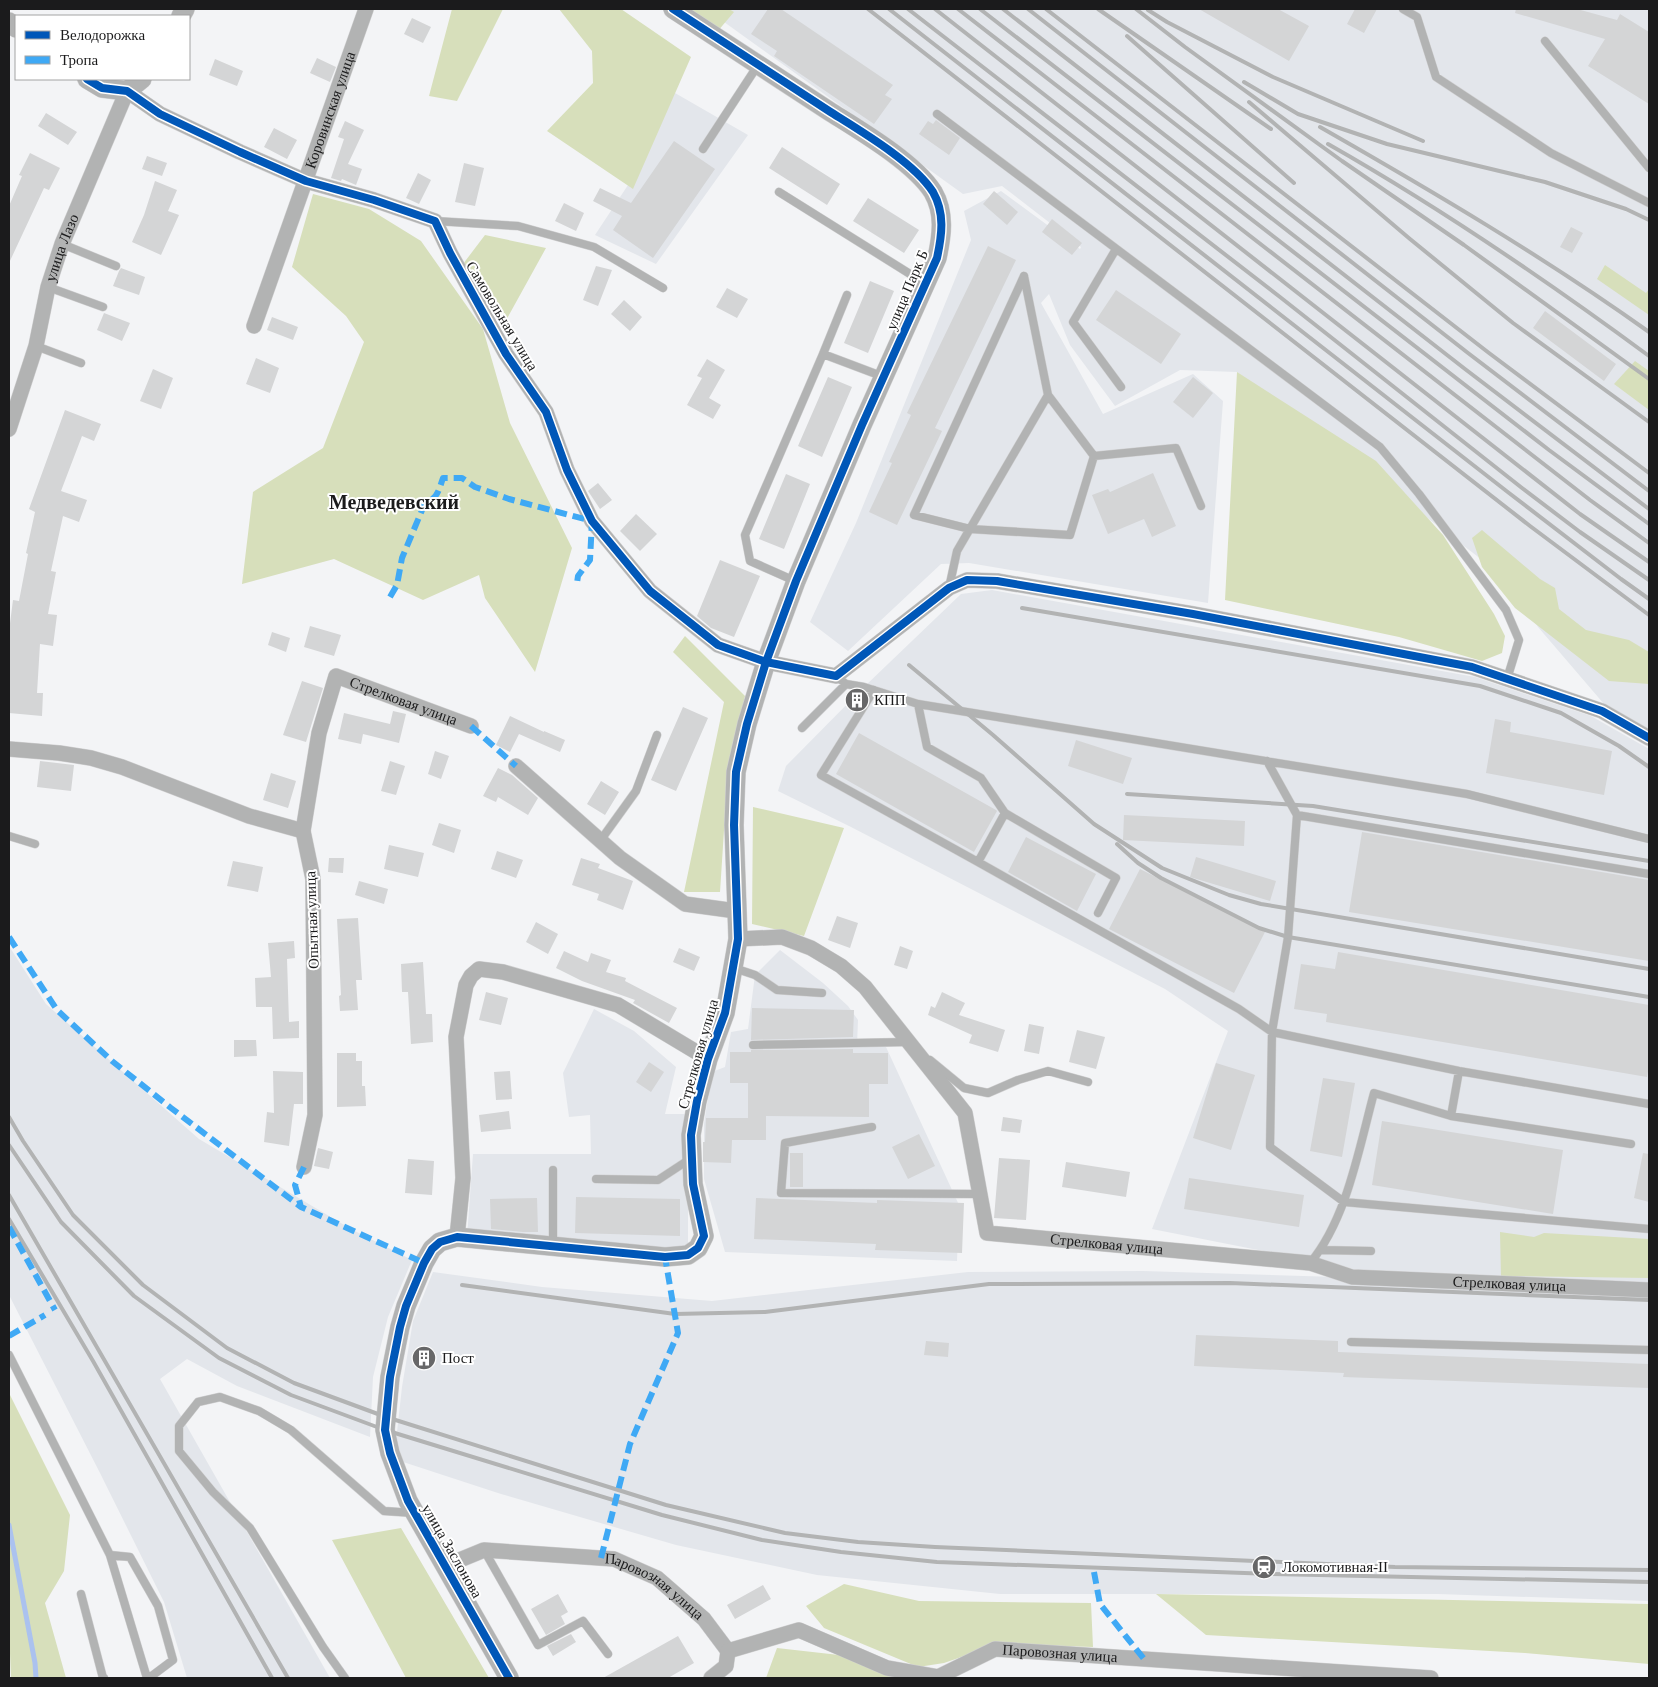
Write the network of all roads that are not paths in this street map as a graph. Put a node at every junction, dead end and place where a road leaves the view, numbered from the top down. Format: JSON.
{"nodes":[{"id":1,"x":366,"y":9,"type":"edge"},
{"id":2,"x":673,"y":9,"type":"edge"},
{"id":3,"x":1403,"y":9,"type":"edge"},
{"id":4,"x":1545,"y":41,"type":"dead end"},
{"id":5,"x":758,"y":64,"type":"junction"},
{"id":6,"x":89,"y":80,"type":"edge"},
{"id":7,"x":141,"y":80,"type":"edge"},
{"id":8,"x":127,"y":91,"type":"junction"},
{"id":9,"x":937,"y":114,"type":"dead end"},
{"id":10,"x":703,"y":149,"type":"dead end"},
{"id":11,"x":1649,"y":168,"type":"edge"},
{"id":12,"x":306,"y":181,"type":"junction"},
{"id":13,"x":779,"y":192,"type":"dead end"},
{"id":14,"x":1649,"y":203,"type":"edge"},
{"id":15,"x":435,"y":221,"type":"junction"},
{"id":16,"x":62,"y":244,"type":"junction"},
{"id":17,"x":1116,"y":249,"type":"junction"},
{"id":18,"x":116,"y":266,"type":"dead end"},
{"id":19,"x":926,"y":284,"type":"junction"},
{"id":20,"x":48,"y":286,"type":"junction"},
{"id":21,"x":663,"y":288,"type":"dead end"},
{"id":22,"x":848,"y":295,"type":"dead end"},
{"id":23,"x":102,"y":307,"type":"dead end"},
{"id":24,"x":254,"y":326,"type":"dead end"},
{"id":25,"x":36,"y":346,"type":"junction"},
{"id":26,"x":823,"y":354,"type":"junction"},
{"id":27,"x":81,"y":363,"type":"dead end"},
{"id":28,"x":884,"y":376,"type":"junction"},
{"id":29,"x":1121,"y":387,"type":"dead end"},
{"id":30,"x":1048,"y":395,"type":"junction"},
{"id":31,"x":9,"y":429,"type":"edge"},
{"id":32,"x":1094,"y":456,"type":"junction"},
{"id":33,"x":1201,"y":506,"type":"dead end"},
{"id":34,"x":970,"y":529,"type":"junction"},
{"id":35,"x":796,"y":581,"type":"junction"},
{"id":36,"x":949,"y":588,"type":"junction"},
{"id":37,"x":766,"y":662,"type":"junction"},
{"id":38,"x":336,"y":676,"type":"joint"},
{"id":39,"x":1507,"y":679,"type":"junction"},
{"id":40,"x":841,"y":680,"type":"junction"},
{"id":41,"x":874,"y":690,"type":"junction"},
{"id":42,"x":918,"y":704,"type":"junction"},
{"id":43,"x":470,"y":726,"type":"dead end"},
{"id":44,"x":802,"y":728,"type":"dead end"},
{"id":45,"x":658,"y":735,"type":"dead end"},
{"id":46,"x":1649,"y":738,"type":"edge"},
{"id":47,"x":9,"y":749,"type":"edge"},
{"id":48,"x":1267,"y":761,"type":"junction"},
{"id":49,"x":516,"y":766,"type":"dead end"},
{"id":50,"x":1005,"y":813,"type":"junction"},
{"id":51,"x":1296,"y":815,"type":"junction"},
{"id":52,"x":303,"y":831,"type":"junction"},
{"id":53,"x":9,"y":836,"type":"edge"},
{"id":54,"x":1649,"y":839,"type":"edge"},
{"id":55,"x":600,"y":841,"type":"junction"},
{"id":56,"x":35,"y":844,"type":"dead end"},
{"id":57,"x":978,"y":862,"type":"junction"},
{"id":58,"x":1649,"y":874,"type":"edge"},
{"id":59,"x":736,"y":912,"type":"junction"},
{"id":60,"x":1098,"y":913,"type":"dead end"},
{"id":61,"x":738,"y":939,"type":"junction"},
{"id":62,"x":734,"y":968,"type":"junction"},
{"id":63,"x":822,"y":993,"type":"dead end"},
{"id":64,"x":1272,"y":1032,"type":"junction"},
{"id":65,"x":753,"y":1045,"type":"dead end"},
{"id":66,"x":912,"y":1047,"type":"junction"},
{"id":67,"x":708,"y":1059,"type":"junction"},
{"id":68,"x":1458,"y":1071,"type":"junction"},
{"id":69,"x":1088,"y":1082,"type":"dead end"},
{"id":70,"x":1649,"y":1104,"type":"edge"},
{"id":71,"x":1451,"y":1116,"type":"junction"},
{"id":72,"x":872,"y":1127,"type":"dead end"},
{"id":73,"x":1631,"y":1144,"type":"dead end"},
{"id":74,"x":691,"y":1158,"type":"junction"},
{"id":75,"x":304,"y":1167,"type":"dead end"},
{"id":76,"x":553,"y":1170,"type":"dead end"},
{"id":77,"x":596,"y":1179,"type":"dead end"},
{"id":78,"x":980,"y":1194,"type":"junction"},
{"id":79,"x":1344,"y":1202,"type":"junction"},
{"id":80,"x":1649,"y":1229,"type":"edge"},
{"id":81,"x":457,"y":1237,"type":"junction"},
{"id":82,"x":553,"y":1246,"type":"junction"},
{"id":83,"x":1322,"y":1250,"type":"junction"},
{"id":84,"x":1371,"y":1251,"type":"dead end"},
{"id":85,"x":1310,"y":1263,"type":"junction"},
{"id":86,"x":1649,"y":1290,"type":"edge"},
{"id":87,"x":1351,"y":1342,"type":"dead end"},
{"id":88,"x":1649,"y":1350,"type":"edge"},
{"id":89,"x":9,"y":1355,"type":"edge"},
{"id":90,"x":385,"y":1430,"type":"joint"},
{"id":91,"x":414,"y":1513,"type":"junction"},
{"id":92,"x":484,"y":1550,"type":"junction"},
{"id":93,"x":110,"y":1555,"type":"junction"},
{"id":94,"x":445,"y":1566,"type":"junction"},
{"id":95,"x":81,"y":1594,"type":"dead end"},
{"id":96,"x":728,"y":1651,"type":"junction"},
{"id":97,"x":608,"y":1654,"type":"dead end"},
{"id":98,"x":938,"y":1677,"type":"edge"},
{"id":99,"x":104,"y":1678,"type":"edge"},
{"id":100,"x":148,"y":1678,"type":"edge"},
{"id":101,"x":345,"y":1678,"type":"edge"},
{"id":102,"x":509,"y":1678,"type":"edge"},
{"id":103,"x":712,"y":1678,"type":"edge"},
{"id":104,"x":1431,"y":1678,"type":"edge"}],
"edges":[{"from":1,"to":12,"type":"street","name":"Коровинская улица"},
{"from":2,"to":5,"type":"street","name":"улица Парк Б"},
{"from":3,"to":14,"type":"lane"},
{"from":4,"to":11,"type":"lane"},
{"from":5,"to":10,"type":"lane"},
{"from":5,"to":19,"type":"street","name":"улица Парк Б"},
{"from":6,"to":8,"type":"street"},
{"from":7,"to":8,"type":"street","name":"улица Лазо"},
{"from":8,"to":12,"type":"street"},
{"from":8,"to":16,"type":"street","name":"улица Лазо"},
{"from":9,"to":17,"type":"lane"},
{"from":12,"to":15,"type":"street"},
{"from":12,"to":24,"type":"street","name":"Коровинская улица"},
{"from":13,"to":19,"type":"lane"},
{"from":15,"to":21,"type":"lane"},
{"from":15,"to":37,"type":"street","name":"Самовольная улица"},
{"from":16,"to":18,"type":"lane"},
{"from":16,"to":20,"type":"street","name":"улица Лазо"},
{"from":17,"to":29,"type":"lane"},
{"from":17,"to":39,"type":"lane"},
{"from":19,"to":28,"type":"street","name":"улица Парк Б"},
{"from":20,"to":23,"type":"lane"},
{"from":20,"to":25,"type":"street","name":"улица Лазо"},
{"from":22,"to":26,"type":"lane"},
{"from":25,"to":27,"type":"lane"},
{"from":25,"to":31,"type":"street","name":"улица Лазо"},
{"from":26,"to":28,"type":"lane"},
{"from":26,"to":35,"type":"lane"},
{"from":28,"to":35,"type":"street","name":"улица Парк Б"},
{"from":30,"to":32,"type":"lane"},
{"from":30,"to":34,"type":"lane"},
{"from":30,"to":34,"type":"lane"},
{"from":32,"to":33,"type":"lane"},
{"from":32,"to":34,"type":"lane"},
{"from":34,"to":36,"type":"lane"},
{"from":35,"to":37,"type":"street","name":"улица Парк Б"},
{"from":36,"to":39,"type":"street"},
{"from":36,"to":40,"type":"street"},
{"from":37,"to":40,"type":"street","name":"Самовольная улица"},
{"from":37,"to":59,"type":"street","name":"Стрелковая улица"},
{"from":38,"to":43,"type":"street","name":"Стрелковая улица"},
{"from":38,"to":52,"type":"street","name":"Опытная улица"},
{"from":39,"to":46,"type":"street"},
{"from":40,"to":41,"type":"lane"},
{"from":40,"to":44,"type":"lane"},
{"from":41,"to":42,"type":"lane"},
{"from":41,"to":57,"type":"lane"},
{"from":42,"to":48,"type":"lane"},
{"from":42,"to":50,"type":"lane"},
{"from":45,"to":55,"type":"lane"},
{"from":47,"to":52,"type":"street"},
{"from":48,"to":51,"type":"lane"},
{"from":48,"to":54,"type":"lane"},
{"from":49,"to":55,"type":"street"},
{"from":50,"to":57,"type":"lane"},
{"from":50,"to":60,"type":"lane"},
{"from":51,"to":58,"type":"lane"},
{"from":51,"to":64,"type":"lane"},
{"from":52,"to":75,"type":"street","name":"Опытная улица"},
{"from":53,"to":56,"type":"lane"},
{"from":55,"to":59,"type":"street"},
{"from":57,"to":64,"type":"lane"},
{"from":59,"to":61,"type":"street","name":"Стрелковая улица"},
{"from":61,"to":62,"type":"street","name":"Стрелковая улица"},
{"from":61,"to":66,"type":"street","name":"Стрелковая улица"},
{"from":62,"to":63,"type":"lane"},
{"from":62,"to":67,"type":"street","name":"Стрелковая улица"},
{"from":64,"to":68,"type":"lane"},
{"from":64,"to":79,"type":"lane"},
{"from":65,"to":66,"type":"lane"},
{"from":66,"to":69,"type":"lane"},
{"from":66,"to":78,"type":"street","name":"Стрелковая улица"},
{"from":67,"to":74,"type":"street","name":"Стрелковая улица"},
{"from":67,"to":81,"type":"street","name":"Стрелковая улица"},
{"from":68,"to":70,"type":"lane"},
{"from":68,"to":71,"type":"lane"},
{"from":71,"to":73,"type":"lane"},
{"from":71,"to":79,"type":"lane"},
{"from":72,"to":78,"type":"lane"},
{"from":74,"to":77,"type":"lane"},
{"from":74,"to":82,"type":"street","name":"Стрелковая улица"},
{"from":76,"to":82,"type":"lane"},
{"from":78,"to":85,"type":"street","name":"Стрелковая улица"},
{"from":79,"to":80,"type":"lane"},
{"from":79,"to":83,"type":"lane"},
{"from":81,"to":82,"type":"street","name":"Стрелковая улица"},
{"from":81,"to":90,"type":"street","name":"Стрелковая улица"},
{"from":83,"to":84,"type":"lane"},
{"from":83,"to":85,"type":"lane"},
{"from":85,"to":86,"type":"street","name":"Стрелковая улица"},
{"from":87,"to":88,"type":"lane"},
{"from":89,"to":93,"type":"lane"},
{"from":90,"to":91,"type":"street","name":"улица Заслонова"},
{"from":91,"to":94,"type":"street","name":"улица Заслонова"},
{"from":91,"to":101,"type":"lane"},
{"from":92,"to":94,"type":"street","name":"Паровозная улица"},
{"from":92,"to":96,"type":"street","name":"Паровозная улица"},
{"from":92,"to":97,"type":"lane"},
{"from":93,"to":100,"type":"lane"},
{"from":93,"to":100,"type":"lane"},
{"from":94,"to":102,"type":"street","name":"улица Заслонова"},
{"from":95,"to":99,"type":"lane"},
{"from":96,"to":98,"type":"street","name":"Паровозная улица"},
{"from":96,"to":103,"type":"street"},
{"from":98,"to":104,"type":"street","name":"Паровозная улица"}]}
